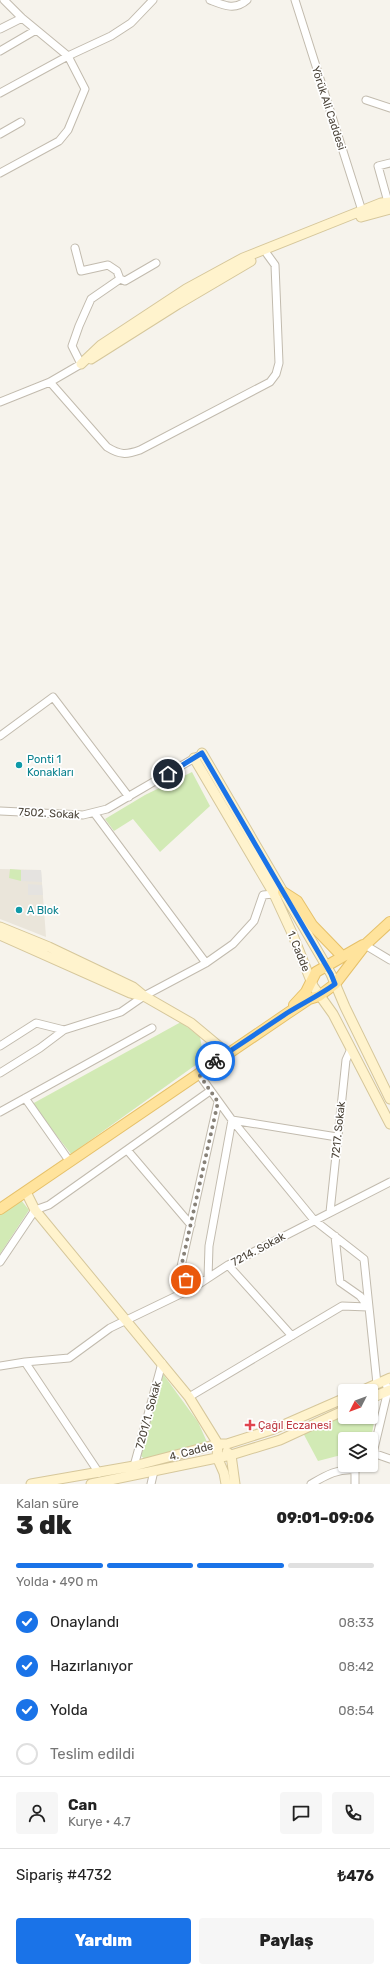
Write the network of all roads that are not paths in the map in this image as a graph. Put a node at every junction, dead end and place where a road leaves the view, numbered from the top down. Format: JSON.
{"nodes":[{"id":1,"x":4,"y":0,"type":"edge"},
{"id":2,"x":153,"y":0,"type":"edge"},
{"id":3,"x":210,"y":0,"type":"edge"},
{"id":4,"x":247,"y":0,"type":"edge"},
{"id":5,"x":295,"y":0,"type":"edge"},
{"id":6,"x":22,"y":18,"type":"junction"},
{"id":7,"x":0,"y":29,"type":"edge"},
{"id":8,"x":36,"y":30,"type":"junction"},
{"id":9,"x":0,"y":51,"type":"edge"},
{"id":10,"x":68,"y":56,"type":"junction"},
{"id":11,"x":0,"y":93,"type":"edge"},
{"id":12,"x":366,"y":100,"type":"dead end"},
{"id":13,"x":390,"y":108,"type":"edge"},
{"id":14,"x":21,"y":122,"type":"dead end"},
{"id":15,"x":0,"y":134,"type":"edge"},
{"id":16,"x":390,"y":163,"type":"edge"},
{"id":17,"x":0,"y":173,"type":"edge"},
{"id":18,"x":389,"y":204,"type":"edge"},
{"id":19,"x":363,"y":213,"type":"junction"},
{"id":20,"x":75,"y":248,"type":"dead end"},
{"id":21,"x":267,"y":254,"type":"junction"},
{"id":22,"x":156,"y":263,"type":"dead end"},
{"id":23,"x":120,"y":279,"type":"junction"},
{"id":24,"x":81,"y":364,"type":"junction"},
{"id":25,"x":50,"y":382,"type":"junction"},
{"id":26,"x":0,"y":402,"type":"edge"},
{"id":27,"x":0,"y":736,"type":"edge"},
{"id":28,"x":198,"y":756,"type":"joint"},
{"id":29,"x":129,"y":797,"type":"junction"},
{"id":30,"x":0,"y":811,"type":"edge"},
{"id":31,"x":95,"y":814,"type":"junction"},
{"id":32,"x":278,"y":893,"type":"junction"},
{"id":33,"x":390,"y":922,"type":"edge"},
{"id":34,"x":1,"y":934,"type":"edge"},
{"id":35,"x":365,"y":944,"type":"junction"},
{"id":36,"x":342,"y":956,"type":"junction"},
{"id":37,"x":390,"y":960,"type":"edge"},
{"id":38,"x":206,"y":963,"type":"junction"},
{"id":39,"x":325,"y":967,"type":"junction"},
{"id":40,"x":311,"y":980,"type":"junction"},
{"id":41,"x":335,"y":984,"type":"junction"},
{"id":42,"x":144,"y":996,"type":"junction"},
{"id":43,"x":319,"y":996,"type":"junction"},
{"id":44,"x":288,"y":1013,"type":"junction"},
{"id":45,"x":152,"y":1028,"type":"dead end"},
{"id":46,"x":64,"y":1030,"type":"junction"},
{"id":47,"x":0,"y":1046,"type":"edge"},
{"id":48,"x":351,"y":1049,"type":"junction"},
{"id":49,"x":227,"y":1053,"type":"junction"},
{"id":50,"x":0,"y":1073,"type":"edge"},
{"id":51,"x":198,"y":1073,"type":"junction"},
{"id":52,"x":210,"y":1091,"type":"junction"},
{"id":53,"x":25,"y":1098,"type":"junction"},
{"id":54,"x":390,"y":1099,"type":"edge"},
{"id":55,"x":218,"y":1102,"type":"junction"},
{"id":56,"x":0,"y":1112,"type":"edge"},
{"id":57,"x":232,"y":1120,"type":"junction"},
{"id":58,"x":390,"y":1124,"type":"edge"},
{"id":59,"x":337,"y":1137,"type":"junction"},
{"id":60,"x":128,"y":1151,"type":"junction"},
{"id":61,"x":70,"y":1162,"type":"junction"},
{"id":62,"x":390,"y":1182,"type":"edge"},
{"id":63,"x":26,"y":1192,"type":"junction"},
{"id":64,"x":0,"y":1209,"type":"edge"},
{"id":65,"x":35,"y":1210,"type":"junction"},
{"id":66,"x":330,"y":1212,"type":"junction"},
{"id":67,"x":314,"y":1220,"type":"junction"},
{"id":68,"x":191,"y":1225,"type":"junction"},
{"id":69,"x":335,"y":1236,"type":"junction"},
{"id":70,"x":0,"y":1262,"type":"edge"},
{"id":71,"x":228,"y":1265,"type":"junction"},
{"id":72,"x":208,"y":1278,"type":"junction"},
{"id":73,"x":193,"y":1288,"type":"junction"},
{"id":74,"x":368,"y":1307,"type":"junction"},
{"id":75,"x":128,"y":1320,"type":"junction"},
{"id":76,"x":292,"y":1336,"type":"junction"},
{"id":77,"x":25,"y":1362,"type":"junction"},
{"id":78,"x":162,"y":1364,"type":"junction"},
{"id":79,"x":0,"y":1366,"type":"edge"},
{"id":80,"x":384,"y":1381,"type":"edge"},
{"id":81,"x":389,"y":1390,"type":"edge"},
{"id":82,"x":378,"y":1395,"type":"edge"},
{"id":83,"x":189,"y":1397,"type":"junction"},
{"id":84,"x":338,"y":1401,"type":"edge"},
{"id":85,"x":338,"y":1413,"type":"edge"},
{"id":86,"x":218,"y":1444,"type":"junction"},
{"id":87,"x":231,"y":1455,"type":"junction"},
{"id":88,"x":217,"y":1458,"type":"junction"},
{"id":89,"x":390,"y":1459,"type":"edge"},
{"id":90,"x":134,"y":1466,"type":"junction"},
{"id":91,"x":154,"y":1471,"type":"junction"},
{"id":92,"x":99,"y":1473,"type":"junction"},
{"id":93,"x":31,"y":1484,"type":"edge"},
{"id":94,"x":93,"y":1484,"type":"edge"},
{"id":95,"x":152,"y":1484,"type":"edge"},
{"id":96,"x":226,"y":1484,"type":"edge"},
{"id":97,"x":235,"y":1484,"type":"edge"},
{"id":98,"x":310,"y":1484,"type":"edge"},
{"id":99,"x":355,"y":1484,"type":"edge"}],
"edges":[{"from":1,"to":6,"type":"street"},
{"from":2,"to":10,"type":"street"},
{"from":3,"to":4,"type":"street"},
{"from":5,"to":19,"type":"street","name":"Yörük Ali Caddesi"},
{"from":6,"to":7,"type":"street"},
{"from":6,"to":8,"type":"street"},
{"from":8,"to":9,"type":"street"},
{"from":8,"to":10,"type":"street"},
{"from":10,"to":11,"type":"street"},
{"from":10,"to":17,"type":"street"},
{"from":12,"to":13,"type":"street"},
{"from":14,"to":15,"type":"street"},
{"from":16,"to":18,"type":"street"},
{"from":18,"to":19,"type":"street"},
{"from":19,"to":21,"type":"street"},
{"from":19,"to":24,"type":"street"},
{"from":20,"to":23,"type":"street"},
{"from":21,"to":24,"type":"street"},
{"from":21,"to":25,"type":"street"},
{"from":22,"to":23,"type":"street"},
{"from":23,"to":24,"type":"street"},
{"from":24,"to":25,"type":"street"},
{"from":25,"to":26,"type":"street"},
{"from":27,"to":29,"type":"street"},
{"from":28,"to":29,"type":"street","name":"7502. Sokak"},
{"from":28,"to":32,"type":"street","name":"1. Cadde"},
{"from":29,"to":31,"type":"street","name":"7502. Sokak"},
{"from":30,"to":31,"type":"street","name":"7502. Sokak"},
{"from":31,"to":38,"type":"street"},
{"from":32,"to":36,"type":"main road"},
{"from":32,"to":38,"type":"street"},
{"from":32,"to":39,"type":"street","name":"1. Cadde"},
{"from":32,"to":40,"type":"street","name":"1. Cadde"},
{"from":33,"to":35,"type":"main road"},
{"from":34,"to":42,"type":"street"},
{"from":35,"to":36,"type":"main road"},
{"from":35,"to":37,"type":"street"},
{"from":35,"to":41,"type":"main road"},
{"from":36,"to":39,"type":"main road"},
{"from":38,"to":42,"type":"street"},
{"from":39,"to":40,"type":"main road"},
{"from":39,"to":41,"type":"street","name":"1. Cadde"},
{"from":40,"to":43,"type":"street","name":"1. Cadde"},
{"from":40,"to":44,"type":"main road"},
{"from":41,"to":43,"type":"main road"},
{"from":41,"to":54,"type":"street","name":"1. Cadde"},
{"from":42,"to":46,"type":"street"},
{"from":42,"to":49,"type":"street"},
{"from":43,"to":44,"type":"main road"},
{"from":43,"to":48,"type":"street","name":"1. Cadde"},
{"from":44,"to":49,"type":"main road"},
{"from":45,"to":53,"type":"street"},
{"from":46,"to":47,"type":"street"},
{"from":46,"to":50,"type":"street"},
{"from":48,"to":58,"type":"street","name":"1. Cadde"},
{"from":48,"to":59,"type":"street","name":"7217. Sokak"},
{"from":49,"to":51,"type":"main road"},
{"from":51,"to":52,"type":"street"},
{"from":51,"to":61,"type":"main road"},
{"from":52,"to":55,"type":"street"},
{"from":52,"to":60,"type":"street"},
{"from":53,"to":56,"type":"street"},
{"from":53,"to":61,"type":"street"},
{"from":55,"to":57,"type":"street"},
{"from":55,"to":68,"type":"street"},
{"from":57,"to":59,"type":"street"},
{"from":57,"to":67,"type":"street"},
{"from":57,"to":72,"type":"street"},
{"from":59,"to":66,"type":"street","name":"7217. Sokak"},
{"from":60,"to":65,"type":"street"},
{"from":60,"to":68,"type":"street"},
{"from":61,"to":63,"type":"main road"},
{"from":62,"to":66,"type":"street","name":"7214. Sokak"},
{"from":63,"to":64,"type":"main road"},
{"from":63,"to":65,"type":"street"},
{"from":65,"to":70,"type":"street"},
{"from":65,"to":75,"type":"street"},
{"from":66,"to":67,"type":"street","name":"7214. Sokak"},
{"from":67,"to":69,"type":"street"},
{"from":67,"to":71,"type":"street","name":"7214. Sokak"},
{"from":68,"to":73,"type":"street"},
{"from":69,"to":74,"type":"street"},
{"from":69,"to":74,"type":"street"},
{"from":71,"to":72,"type":"street","name":"7214. Sokak"},
{"from":71,"to":76,"type":"street"},
{"from":72,"to":73,"type":"street","name":"7214. Sokak"},
{"from":73,"to":75,"type":"street","name":"7214. Sokak"},
{"from":74,"to":76,"type":"street"},
{"from":74,"to":80,"type":"street"},
{"from":75,"to":77,"type":"street","name":"7214. Sokak"},
{"from":75,"to":78,"type":"street"},
{"from":76,"to":83,"type":"street"},
{"from":77,"to":79,"type":"street","name":"7214. Sokak"},
{"from":77,"to":92,"type":"street"},
{"from":78,"to":83,"type":"street"},
{"from":78,"to":90,"type":"street","name":"7201/1. Sokak"},
{"from":80,"to":81,"type":"street"},
{"from":81,"to":82,"type":"street"},
{"from":81,"to":89,"type":"street"},
{"from":83,"to":86,"type":"street"},
{"from":84,"to":86,"type":"street","name":"4. Cadde"},
{"from":85,"to":87,"type":"street","name":"4. Cadde"},
{"from":86,"to":87,"type":"street"},
{"from":86,"to":88,"type":"street"},
{"from":86,"to":90,"type":"street","name":"4. Cadde"},
{"from":87,"to":88,"type":"street","name":"4. Cadde"},
{"from":87,"to":97,"type":"street"},
{"from":88,"to":91,"type":"street","name":"4. Cadde"},
{"from":88,"to":96,"type":"street"},
{"from":90,"to":92,"type":"street","name":"4. Cadde"},
{"from":91,"to":94,"type":"street","name":"4. Cadde"},
{"from":91,"to":95,"type":"street"},
{"from":92,"to":93,"type":"street","name":"4. Cadde"},
{"from":98,"to":99,"type":"street"}]}
